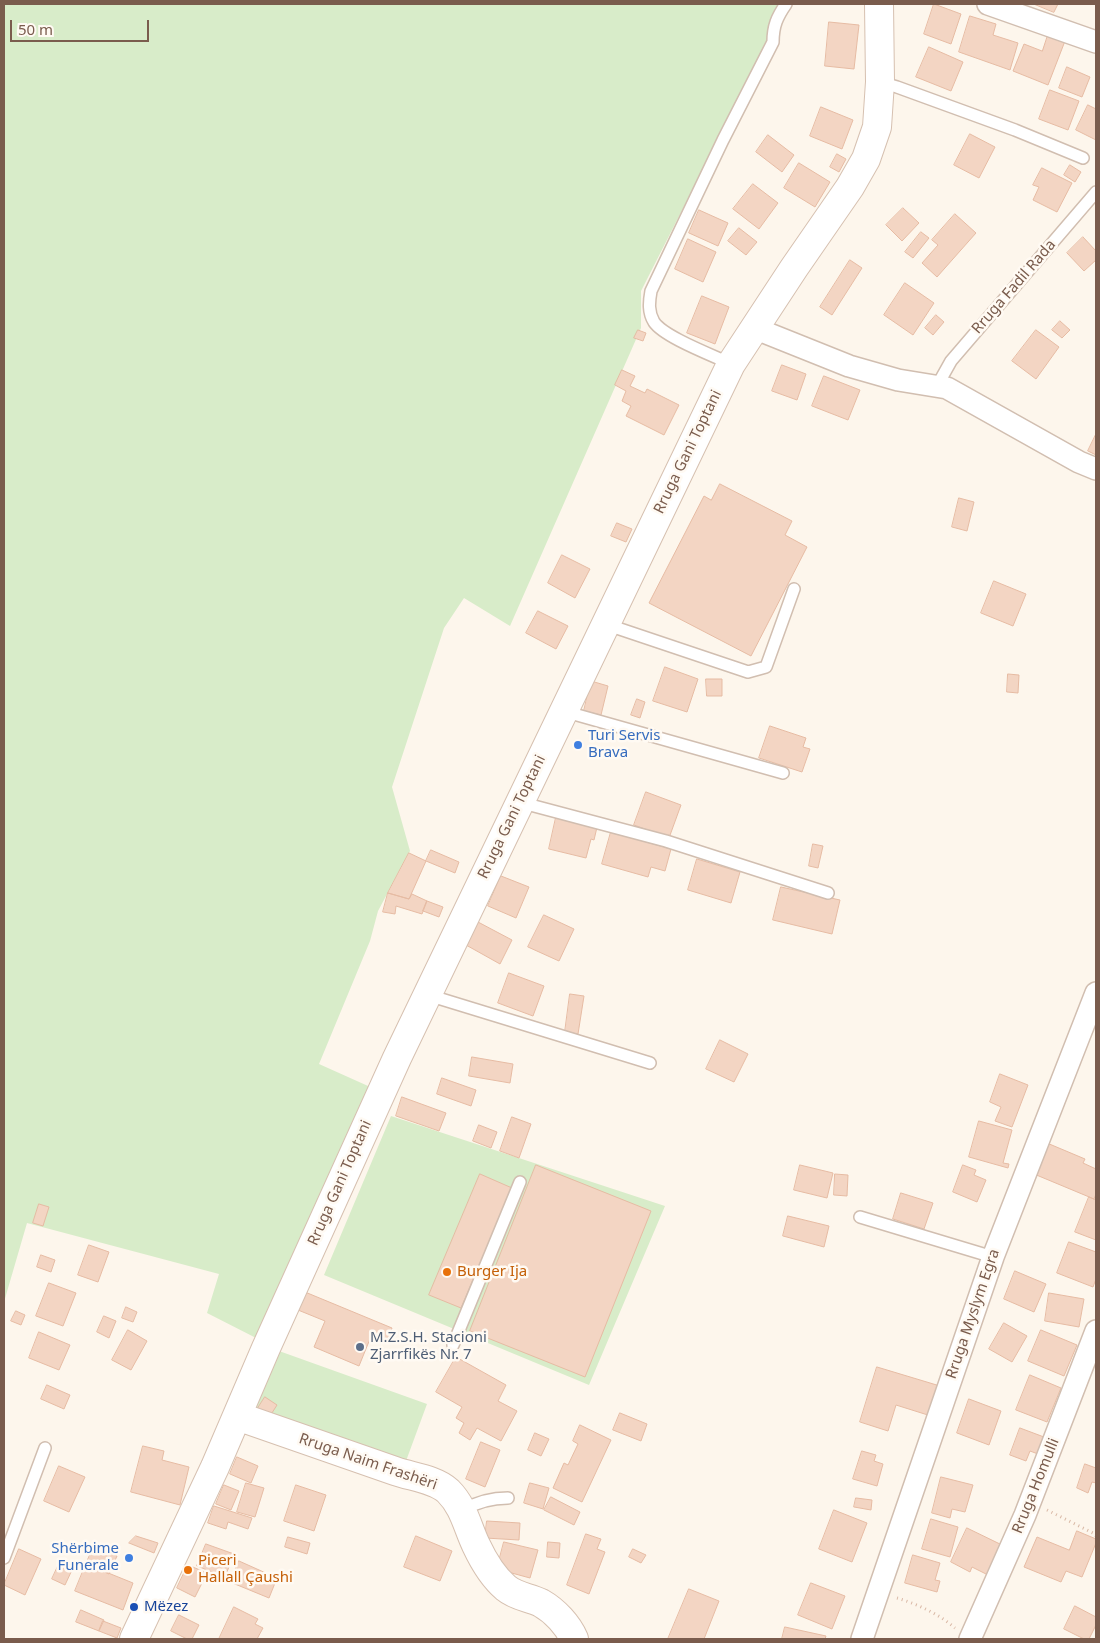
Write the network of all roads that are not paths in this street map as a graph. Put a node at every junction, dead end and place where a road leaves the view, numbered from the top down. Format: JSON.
{"nodes":[{"id":1,"x":786,"y":4,"type":"edge"},
{"id":2,"x":879,"y":4,"type":"edge"},
{"id":3,"x":988,"y":4,"type":"edge"},
{"id":4,"x":1096,"y":42,"type":"edge"},
{"id":5,"x":880,"y":82,"type":"junction"},
{"id":6,"x":1083,"y":158,"type":"dead end"},
{"id":7,"x":1096,"y":192,"type":"edge"},
{"id":8,"x":754,"y":328,"type":"junction"},
{"id":9,"x":731,"y":364,"type":"junction"},
{"id":10,"x":937,"y":386,"type":"junction"},
{"id":11,"x":1096,"y":469,"type":"edge"},
{"id":12,"x":794,"y":589,"type":"dead end"},
{"id":13,"x":605,"y":624,"type":"junction"},
{"id":14,"x":563,"y":711,"type":"junction"},
{"id":15,"x":783,"y":773,"type":"dead end"},
{"id":16,"x":519,"y":802,"type":"junction"},
{"id":17,"x":828,"y":893,"type":"dead end"},
{"id":18,"x":1096,"y":992,"type":"edge"},
{"id":19,"x":428,"y":995,"type":"junction"},
{"id":20,"x":650,"y":1063,"type":"dead end"},
{"id":21,"x":520,"y":1182,"type":"dead end"},
{"id":22,"x":860,"y":1217,"type":"dead end"},
{"id":23,"x":993,"y":1257,"type":"junction"},
{"id":24,"x":1096,"y":1331,"type":"edge"},
{"id":25,"x":453,"y":1345,"type":"dead end"},
{"id":26,"x":237,"y":1416,"type":"junction"},
{"id":27,"x":45,"y":1448,"type":"dead end"},
{"id":28,"x":508,"y":1498,"type":"dead end"},
{"id":29,"x":463,"y":1510,"type":"junction"},
{"id":30,"x":4,"y":1558,"type":"edge"},
{"id":31,"x":965,"y":1636,"type":"edge"},
{"id":32,"x":134,"y":1639,"type":"edge"},
{"id":33,"x":574,"y":1639,"type":"edge"},
{"id":34,"x":862,"y":1639,"type":"edge"}],
"edges":[{"from":1,"to":9,"type":"lane"},
{"from":2,"to":5,"type":"main road","name":"Rruga Gani Toptani"},
{"from":3,"to":4,"type":"street"},
{"from":5,"to":6,"type":"lane"},
{"from":5,"to":8,"type":"main road","name":"Rruga Gani Toptani"},
{"from":7,"to":10,"type":"lane","name":"Rruga Fadil Rada"},
{"from":8,"to":9,"type":"main road","name":"Rruga Gani Toptani"},
{"from":8,"to":10,"type":"street"},
{"from":9,"to":13,"type":"main road","name":"Rruga Gani Toptani"},
{"from":10,"to":11,"type":"street"},
{"from":12,"to":13,"type":"lane"},
{"from":13,"to":14,"type":"main road","name":"Rruga Gani Toptani"},
{"from":14,"to":15,"type":"lane"},
{"from":14,"to":16,"type":"main road","name":"Rruga Gani Toptani"},
{"from":16,"to":17,"type":"lane"},
{"from":16,"to":19,"type":"main road","name":"Rruga Gani Toptani"},
{"from":18,"to":23,"type":"street","name":"Rruga Myslym Egra"},
{"from":19,"to":20,"type":"lane"},
{"from":19,"to":26,"type":"main road","name":"Rruga Gani Toptani"},
{"from":21,"to":25,"type":"lane"},
{"from":22,"to":23,"type":"lane"},
{"from":23,"to":34,"type":"street","name":"Rruga Myslym Egra"},
{"from":24,"to":31,"type":"street","name":"Rruga Homulli"},
{"from":26,"to":29,"type":"main road","name":"Rruga Naim Frashëri"},
{"from":26,"to":32,"type":"main road","name":"Rruga Gani Toptani"},
{"from":27,"to":30,"type":"lane"},
{"from":28,"to":29,"type":"lane"},
{"from":29,"to":33,"type":"main road","name":"Rruga Naim Frashëri"}]}
